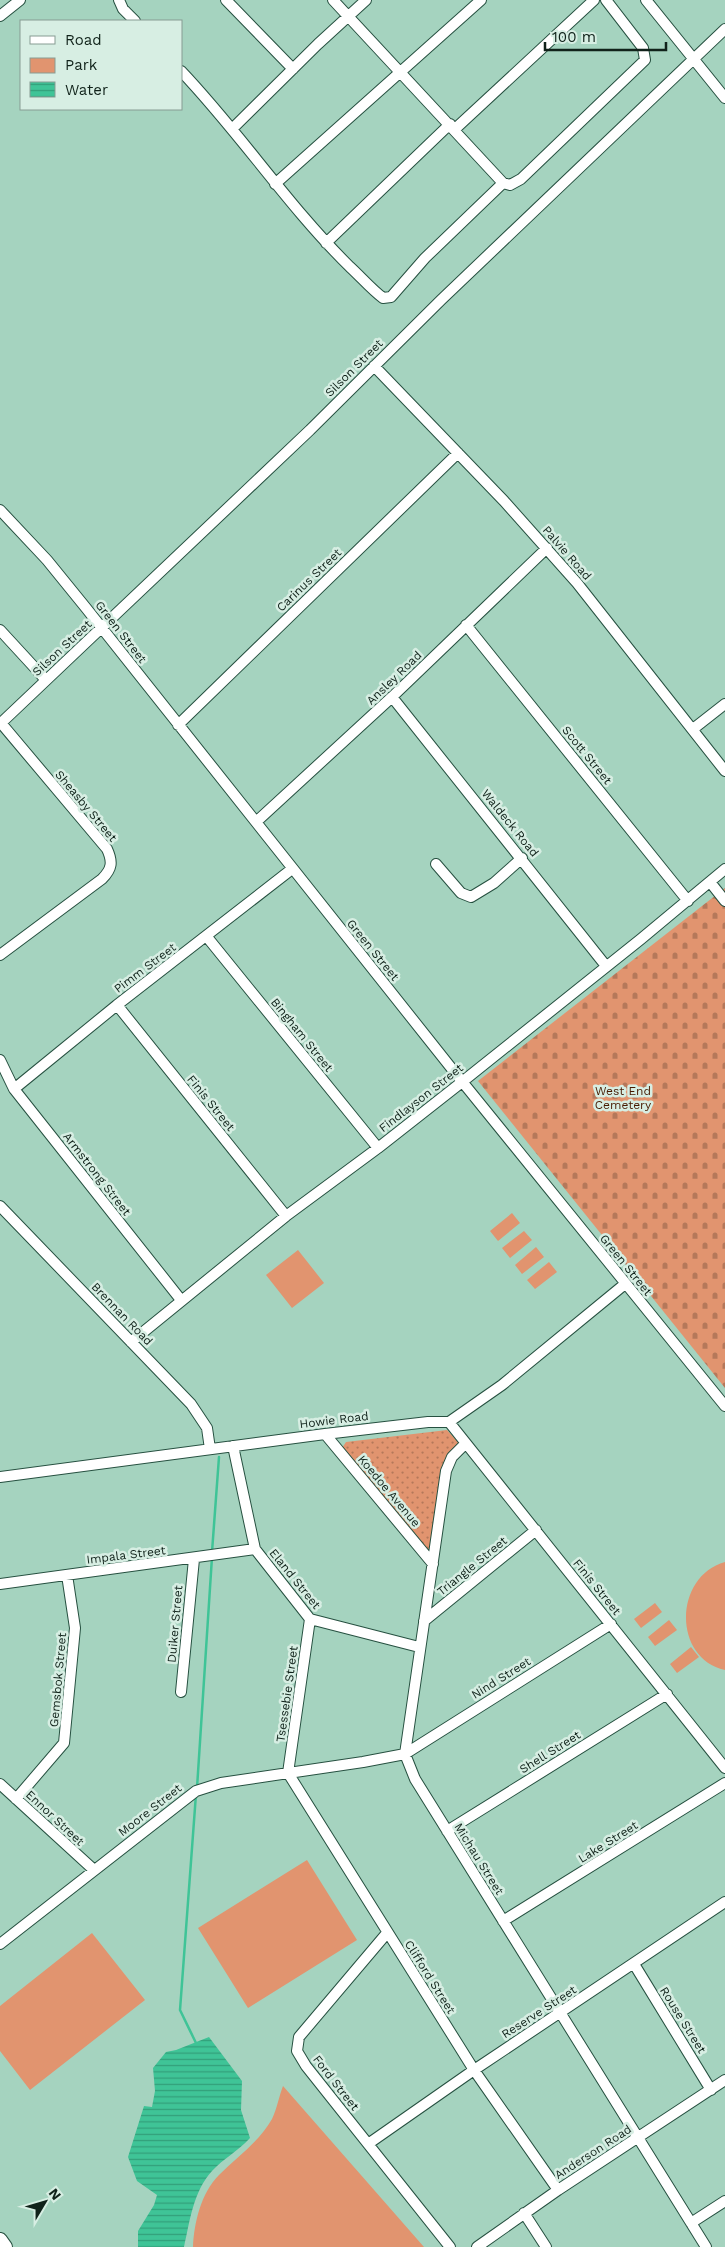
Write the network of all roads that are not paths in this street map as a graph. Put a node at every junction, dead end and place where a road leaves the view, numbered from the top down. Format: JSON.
{"nodes":[{"id":1,"x":20,"y":0,"type":"edge"},
{"id":2,"x":119,"y":0,"type":"edge"},
{"id":3,"x":226,"y":0,"type":"edge"},
{"id":4,"x":333,"y":0,"type":"edge"},
{"id":5,"x":366,"y":0,"type":"edge"},
{"id":6,"x":481,"y":0,"type":"edge"},
{"id":7,"x":594,"y":0,"type":"edge"},
{"id":8,"x":606,"y":0,"type":"edge"},
{"id":9,"x":646,"y":0,"type":"edge"},
{"id":10,"x":0,"y":16,"type":"edge"},
{"id":11,"x":349,"y":16,"type":"junction"},
{"id":12,"x":134,"y":20,"type":"edge"},
{"id":13,"x":725,"y":29,"type":"edge"},
{"id":14,"x":694,"y":59,"type":"junction"},
{"id":15,"x":293,"y":68,"type":"junction"},
{"id":16,"x":400,"y":71,"type":"junction"},
{"id":17,"x":182,"y":72,"type":"edge"},
{"id":18,"x":725,"y":98,"type":"edge"},
{"id":19,"x":452,"y":127,"type":"junction"},
{"id":20,"x":232,"y":129,"type":"junction"},
{"id":21,"x":503,"y":182,"type":"junction"},
{"id":22,"x":275,"y":184,"type":"junction"},
{"id":23,"x":326,"y":243,"type":"junction"},
{"id":24,"x":374,"y":366,"type":"junction"},
{"id":25,"x":458,"y":453,"type":"junction"},
{"id":26,"x":0,"y":510,"type":"edge"},
{"id":27,"x":546,"y":548,"type":"junction"},
{"id":28,"x":466,"y":626,"type":"junction"},
{"id":29,"x":101,"y":628,"type":"junction"},
{"id":30,"x":0,"y":630,"type":"edge"},
{"id":31,"x":46,"y":680,"type":"junction"},
{"id":32,"x":392,"y":698,"type":"junction"},
{"id":33,"x":725,"y":704,"type":"edge"},
{"id":34,"x":0,"y":724,"type":"edge"},
{"id":35,"x":178,"y":725,"type":"junction"},
{"id":36,"x":693,"y":729,"type":"junction"},
{"id":37,"x":725,"y":771,"type":"edge"},
{"id":38,"x":256,"y":822,"type":"junction"},
{"id":39,"x":522,"y":858,"type":"junction"},
{"id":40,"x":436,"y":864,"type":"dead end"},
{"id":41,"x":292,"y":869,"type":"junction"},
{"id":42,"x":725,"y":869,"type":"edge"},
{"id":43,"x":710,"y":882,"type":"junction"},
{"id":44,"x":688,"y":901,"type":"junction"},
{"id":45,"x":725,"y":901,"type":"edge"},
{"id":46,"x":207,"y":937,"type":"junction"},
{"id":47,"x":0,"y":955,"type":"edge"},
{"id":48,"x":606,"y":966,"type":"junction"},
{"id":49,"x":117,"y":1005,"type":"junction"},
{"id":50,"x":0,"y":1060,"type":"edge"},
{"id":51,"x":462,"y":1082,"type":"junction"},
{"id":52,"x":14,"y":1089,"type":"junction"},
{"id":53,"x":378,"y":1148,"type":"junction"},
{"id":54,"x":0,"y":1206,"type":"edge"},
{"id":55,"x":286,"y":1216,"type":"junction"},
{"id":56,"x":625,"y":1284,"type":"junction"},
{"id":57,"x":181,"y":1300,"type":"junction"},
{"id":58,"x":131,"y":1342,"type":"junction"},
{"id":59,"x":725,"y":1406,"type":"edge"},
{"id":60,"x":449,"y":1422,"type":"junction"},
{"id":61,"x":325,"y":1434,"type":"junction"},
{"id":62,"x":465,"y":1444,"type":"junction"},
{"id":63,"x":233,"y":1446,"type":"junction"},
{"id":64,"x":210,"y":1449,"type":"junction"},
{"id":65,"x":0,"y":1477,"type":"edge"},
{"id":66,"x":536,"y":1530,"type":"junction"},
{"id":67,"x":255,"y":1550,"type":"junction"},
{"id":68,"x":194,"y":1559,"type":"junction"},
{"id":69,"x":433,"y":1564,"type":"junction"},
{"id":70,"x":67,"y":1575,"type":"junction"},
{"id":71,"x":0,"y":1584,"type":"edge"},
{"id":72,"x":310,"y":1619,"type":"junction"},
{"id":73,"x":424,"y":1621,"type":"junction"},
{"id":74,"x":611,"y":1624,"type":"junction"},
{"id":75,"x":420,"y":1647,"type":"junction"},
{"id":76,"x":181,"y":1692,"type":"dead end"},
{"id":77,"x":667,"y":1694,"type":"junction"},
{"id":78,"x":405,"y":1754,"type":"junction"},
{"id":79,"x":725,"y":1768,"type":"edge"},
{"id":80,"x":288,"y":1773,"type":"junction"},
{"id":81,"x":725,"y":1783,"type":"edge"},
{"id":82,"x":0,"y":1784,"type":"edge"},
{"id":83,"x":16,"y":1798,"type":"junction"},
{"id":84,"x":447,"y":1831,"type":"junction"},
{"id":85,"x":94,"y":1870,"type":"junction"},
{"id":86,"x":725,"y":1902,"type":"edge"},
{"id":87,"x":504,"y":1921,"type":"junction"},
{"id":88,"x":387,"y":1933,"type":"junction"},
{"id":89,"x":2,"y":1939,"type":"edge"},
{"id":90,"x":634,"y":1964,"type":"junction"},
{"id":91,"x":561,"y":2013,"type":"junction"},
{"id":92,"x":474,"y":2070,"type":"junction"},
{"id":93,"x":725,"y":2080,"type":"edge"},
{"id":94,"x":711,"y":2090,"type":"junction"},
{"id":95,"x":638,"y":2138,"type":"junction"},
{"id":96,"x":368,"y":2144,"type":"junction"},
{"id":97,"x":558,"y":2190,"type":"junction"},
{"id":98,"x":725,"y":2200,"type":"edge"},
{"id":99,"x":524,"y":2213,"type":"junction"},
{"id":100,"x":691,"y":2223,"type":"junction"},
{"id":101,"x":0,"y":2240,"type":"edge"},
{"id":102,"x":4,"y":2247,"type":"edge"},
{"id":103,"x":450,"y":2247,"type":"edge"},
{"id":104,"x":477,"y":2247,"type":"edge"},
{"id":105,"x":546,"y":2247,"type":"edge"},
{"id":106,"x":706,"y":2247,"type":"edge"}],
"edges":[{"from":1,"to":10,"type":"street"},
{"from":2,"to":12,"type":"street"},
{"from":3,"to":15,"type":"street"},
{"from":4,"to":11,"type":"street"},
{"from":5,"to":11,"type":"street"},
{"from":6,"to":16,"type":"street"},
{"from":7,"to":19,"type":"street"},
{"from":8,"to":21,"type":"street"},
{"from":9,"to":14,"type":"street"},
{"from":11,"to":15,"type":"street"},
{"from":11,"to":16,"type":"street"},
{"from":13,"to":14,"type":"street","name":"Silson Street"},
{"from":14,"to":18,"type":"street"},
{"from":14,"to":24,"type":"street","name":"Silson Street"},
{"from":15,"to":20,"type":"street"},
{"from":16,"to":19,"type":"street"},
{"from":16,"to":22,"type":"street"},
{"from":17,"to":20,"type":"street"},
{"from":19,"to":21,"type":"street"},
{"from":19,"to":23,"type":"street"},
{"from":20,"to":22,"type":"street"},
{"from":21,"to":23,"type":"street"},
{"from":22,"to":23,"type":"street"},
{"from":24,"to":25,"type":"street","name":"Palvie Road"},
{"from":24,"to":29,"type":"street","name":"Silson Street"},
{"from":25,"to":27,"type":"street","name":"Palvie Road"},
{"from":25,"to":35,"type":"street","name":"Carinus Street"},
{"from":26,"to":29,"type":"street","name":"Green Street"},
{"from":27,"to":28,"type":"street","name":"Ansley Road"},
{"from":27,"to":36,"type":"street","name":"Palvie Road"},
{"from":28,"to":32,"type":"street","name":"Ansley Road"},
{"from":28,"to":44,"type":"street","name":"Scott Street"},
{"from":29,"to":31,"type":"street","name":"Silson Street"},
{"from":29,"to":35,"type":"street","name":"Green Street"},
{"from":30,"to":31,"type":"street"},
{"from":31,"to":34,"type":"street","name":"Silson Street"},
{"from":32,"to":38,"type":"street","name":"Ansley Road"},
{"from":32,"to":39,"type":"street","name":"Waldeck Road"},
{"from":33,"to":36,"type":"street"},
{"from":34,"to":47,"type":"street","name":"Sheasby Street"},
{"from":35,"to":38,"type":"street","name":"Green Street"},
{"from":36,"to":37,"type":"street","name":"Palvie Road"},
{"from":38,"to":41,"type":"street","name":"Green Street"},
{"from":39,"to":40,"type":"street"},
{"from":39,"to":48,"type":"street","name":"Waldeck Road"},
{"from":41,"to":46,"type":"street","name":"Pimm Street"},
{"from":41,"to":51,"type":"street","name":"Green Street"},
{"from":42,"to":43,"type":"street","name":"Findlayson Street"},
{"from":43,"to":44,"type":"street","name":"Findlayson Street"},
{"from":43,"to":45,"type":"street"},
{"from":44,"to":48,"type":"street","name":"Findlayson Street"},
{"from":46,"to":49,"type":"street","name":"Pimm Street"},
{"from":46,"to":53,"type":"street","name":"Bingham Street"},
{"from":48,"to":51,"type":"street","name":"Findlayson Street"},
{"from":49,"to":52,"type":"street","name":"Pimm Street"},
{"from":49,"to":55,"type":"street","name":"Finis Street"},
{"from":50,"to":52,"type":"street","name":"Armstrong Street"},
{"from":51,"to":53,"type":"street","name":"Findlayson Street"},
{"from":51,"to":56,"type":"street","name":"Green Street"},
{"from":52,"to":57,"type":"street","name":"Armstrong Street"},
{"from":53,"to":55,"type":"street","name":"Findlayson Street"},
{"from":54,"to":58,"type":"street","name":"Brennan Road"},
{"from":55,"to":57,"type":"street","name":"Findlayson Street"},
{"from":56,"to":59,"type":"street","name":"Green Street"},
{"from":56,"to":60,"type":"street"},
{"from":57,"to":58,"type":"street","name":"Findlayson Street"},
{"from":58,"to":64,"type":"street","name":"Brennan Road"},
{"from":60,"to":61,"type":"street","name":"Howie Road"},
{"from":60,"to":62,"type":"street","name":"Finis Street"},
{"from":61,"to":63,"type":"street","name":"Howie Road"},
{"from":61,"to":69,"type":"street","name":"Koedoe Avenue"},
{"from":62,"to":66,"type":"street","name":"Finis Street"},
{"from":62,"to":69,"type":"street","name":"Michau Street"},
{"from":63,"to":64,"type":"street","name":"Howie Road"},
{"from":63,"to":67,"type":"street","name":"Eland Street"},
{"from":64,"to":65,"type":"street","name":"Howie Road"},
{"from":66,"to":73,"type":"street","name":"Triangle Street"},
{"from":66,"to":74,"type":"street","name":"Finis Street"},
{"from":67,"to":68,"type":"street","name":"Impala Street"},
{"from":67,"to":72,"type":"street","name":"Eland Street"},
{"from":68,"to":70,"type":"street","name":"Impala Street"},
{"from":68,"to":76,"type":"street","name":"Duiker Street"},
{"from":69,"to":73,"type":"street","name":"Michau Street"},
{"from":70,"to":71,"type":"street","name":"Impala Street"},
{"from":70,"to":83,"type":"street","name":"Gemsbok Street"},
{"from":72,"to":75,"type":"street","name":"Eland Street"},
{"from":72,"to":80,"type":"street","name":"Tsessebie Street"},
{"from":73,"to":75,"type":"street","name":"Michau Street"},
{"from":74,"to":77,"type":"street","name":"Finis Street"},
{"from":74,"to":78,"type":"street","name":"Nind Street"},
{"from":75,"to":78,"type":"street","name":"Michau Street"},
{"from":77,"to":79,"type":"street","name":"Finis Street"},
{"from":77,"to":84,"type":"street","name":"Shell Street"},
{"from":78,"to":80,"type":"street","name":"Moore Street"},
{"from":78,"to":84,"type":"street","name":"Michau Street"},
{"from":80,"to":85,"type":"street","name":"Moore Street"},
{"from":80,"to":88,"type":"street","name":"Clifford Street"},
{"from":81,"to":87,"type":"street","name":"Lake Street"},
{"from":82,"to":83,"type":"street","name":"Ennor Street"},
{"from":83,"to":85,"type":"street","name":"Ennor Street"},
{"from":84,"to":87,"type":"street","name":"Michau Street"},
{"from":85,"to":89,"type":"street","name":"Moore Street"},
{"from":86,"to":90,"type":"street","name":"Reserve Street"},
{"from":87,"to":91,"type":"street","name":"Michau Street"},
{"from":88,"to":92,"type":"street","name":"Clifford Street"},
{"from":88,"to":96,"type":"street","name":"Ford Street"},
{"from":90,"to":91,"type":"street","name":"Reserve Street"},
{"from":90,"to":94,"type":"street","name":"Rouse Street"},
{"from":91,"to":92,"type":"street","name":"Reserve Street"},
{"from":91,"to":95,"type":"street","name":"Michau Street"},
{"from":92,"to":96,"type":"street","name":"Reserve Street"},
{"from":92,"to":97,"type":"street","name":"Clifford Street"},
{"from":93,"to":94,"type":"street","name":"Anderson Road"},
{"from":94,"to":95,"type":"street","name":"Anderson Road"},
{"from":95,"to":97,"type":"street","name":"Anderson Road"},
{"from":95,"to":100,"type":"street","name":"Michau Street"},
{"from":96,"to":103,"type":"street","name":"Ford Street"},
{"from":97,"to":99,"type":"street","name":"Anderson Road"},
{"from":98,"to":100,"type":"street"},
{"from":99,"to":104,"type":"street","name":"Anderson Road"},
{"from":99,"to":105,"type":"street"},
{"from":100,"to":106,"type":"street","name":"Michau Street"},
{"from":101,"to":102,"type":"highway"}]}
